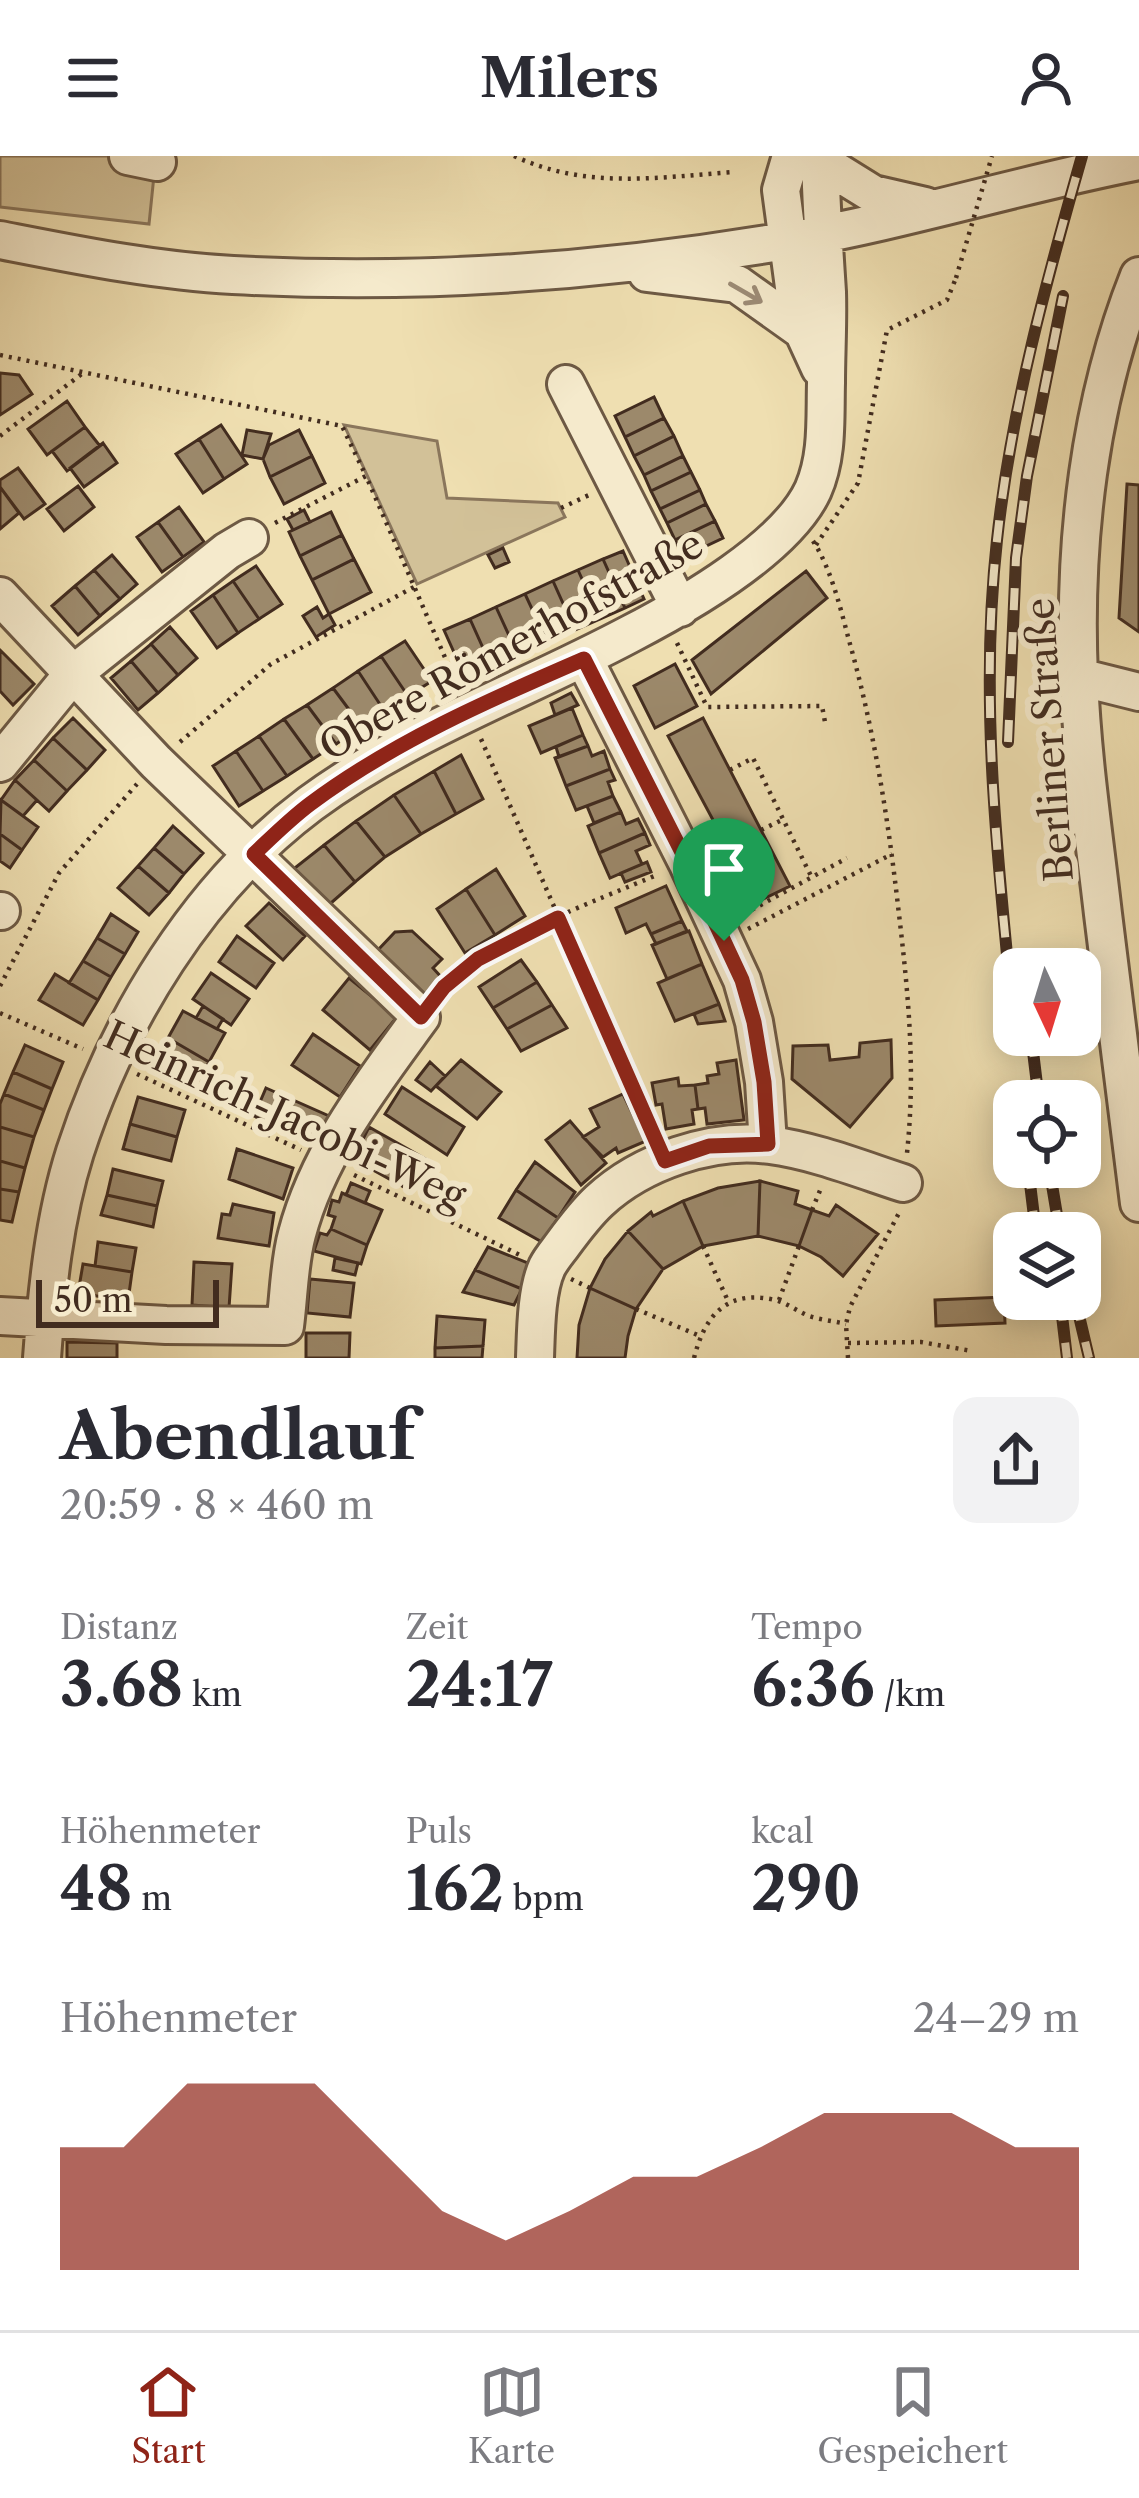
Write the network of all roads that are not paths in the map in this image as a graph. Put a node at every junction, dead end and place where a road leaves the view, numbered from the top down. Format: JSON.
{"nodes":[{"id":1,"x":791,"y":156,"type":"edge"},
{"id":2,"x":824,"y":156,"type":"edge"},
{"id":3,"x":1139,"y":160,"type":"edge"},
{"id":4,"x":934,"y":208,"type":"junction"},
{"id":5,"x":810,"y":238,"type":"junction"},
{"id":6,"x":0,"y":240,"type":"edge"},
{"id":7,"x":596,"y":267,"type":"junction"},
{"id":8,"x":1139,"y":276,"type":"edge"},
{"id":9,"x":803,"y":331,"type":"junction"},
{"id":10,"x":1129,"y":339,"type":"edge"},
{"id":11,"x":826,"y":380,"type":"junction"},
{"id":12,"x":566,"y":384,"type":"dead end"},
{"id":13,"x":249,"y":538,"type":"road end"},
{"id":14,"x":0,"y":596,"type":"edge"},
{"id":15,"x":672,"y":612,"type":"junction"},
{"id":16,"x":584,"y":659,"type":"junction"},
{"id":17,"x":72,"y":675,"type":"junction"},
{"id":18,"x":1079,"y":677,"type":"junction"},
{"id":19,"x":1139,"y":692,"type":"edge"},
{"id":20,"x":0,"y":763,"type":"edge"},
{"id":21,"x":254,"y":854,"type":"junction"},
{"id":22,"x":768,"y":1144,"type":"junction"},
{"id":23,"x":903,"y":1183,"type":"road end"},
{"id":24,"x":1139,"y":1203,"type":"edge"},
{"id":25,"x":0,"y":1316,"type":"edge"},
{"id":26,"x":45,"y":1320,"type":"junction"},
{"id":27,"x":42,"y":1358,"type":"edge"},
{"id":28,"x":535,"y":1358,"type":"edge"}],
"edges":[{"from":1,"to":5,"type":"street"},
{"from":2,"to":4,"type":"street"},
{"from":2,"to":5,"type":"street"},
{"from":3,"to":4,"type":"street"},
{"from":4,"to":5,"type":"street"},
{"from":5,"to":7,"type":"street"},
{"from":5,"to":9,"type":"street","name":"Obere Römerhofstraße"},
{"from":5,"to":11,"type":"street","name":"Obere Römerhofstraße"},
{"from":6,"to":7,"type":"street"},
{"from":7,"to":9,"type":"street","name":"Obere Römerhofstraße","one_way":true},
{"from":8,"to":10,"type":"street","name":"Berliner Straße"},
{"from":9,"to":11,"type":"street","name":"Obere Römerhofstraße"},
{"from":10,"to":18,"type":"street","name":"Berliner Straße"},
{"from":11,"to":15,"type":"street","name":"Obere Römerhofstraße"},
{"from":12,"to":15,"type":"street"},
{"from":13,"to":17,"type":"street"},
{"from":14,"to":17,"type":"street"},
{"from":15,"to":16,"type":"street","name":"Obere Römerhofstraße"},
{"from":16,"to":21,"type":"street","name":"Obere Römerhofstraße"},
{"from":16,"to":22,"type":"street"},
{"from":17,"to":20,"type":"street"},
{"from":17,"to":21,"type":"street"},
{"from":18,"to":19,"type":"street"},
{"from":18,"to":24,"type":"street","name":"Berliner Straße"},
{"from":21,"to":26,"type":"street","name":"Obere Römerhofstraße"},
{"from":21,"to":26,"type":"street"},
{"from":22,"to":23,"type":"street"},
{"from":22,"to":28,"type":"street"},
{"from":25,"to":26,"type":"street"},
{"from":26,"to":27,"type":"street","name":"Obere Römerhofstraße"}]}
